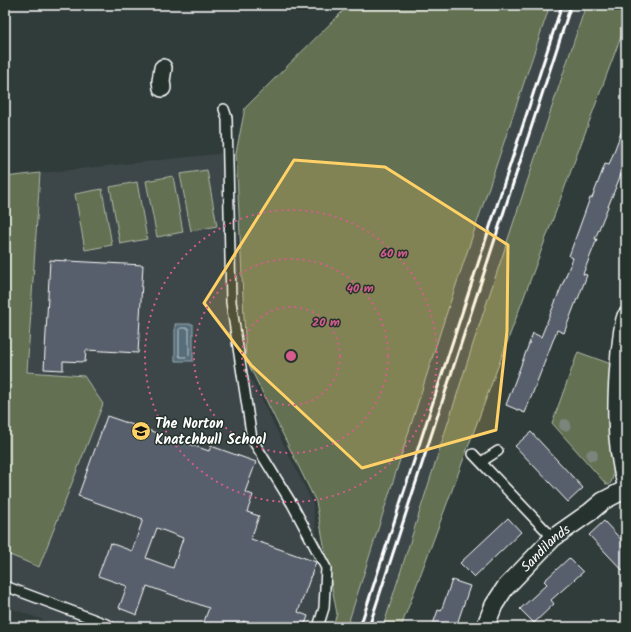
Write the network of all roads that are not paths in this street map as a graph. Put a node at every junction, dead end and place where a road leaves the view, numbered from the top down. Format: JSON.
{"nodes":[{"id":1,"x":164,"y":68,"type":"dead end"},
{"id":2,"x":162,"y":88,"type":"dead end"},
{"id":3,"x":224,"y":109,"type":"dead end"},
{"id":4,"x":626,"y":316,"type":"edge"},
{"id":5,"x":622,"y":450,"type":"edge"},
{"id":6,"x":498,"y":451,"type":"dead end"},
{"id":7,"x":473,"y":454,"type":"dead end"},
{"id":8,"x":481,"y":462,"type":"junction"},
{"id":9,"x":626,"y":484,"type":"edge"},
{"id":10,"x":626,"y":489,"type":"edge"},
{"id":11,"x":554,"y":538,"type":"junction"},
{"id":12,"x":5,"y":586,"type":"edge"},
{"id":13,"x":488,"y":626,"type":"edge"},
{"id":14,"x":109,"y":627,"type":"edge"},
{"id":15,"x":318,"y":627,"type":"edge"}],
"edges":[{"from":1,"to":2,"type":"street"},
{"from":3,"to":15,"type":"lane"},
{"from":4,"to":5,"type":"street"},
{"from":5,"to":9,"type":"street"},
{"from":6,"to":8,"type":"lane"},
{"from":7,"to":8,"type":"lane"},
{"from":8,"to":11,"type":"lane"},
{"from":10,"to":11,"type":"street","name":"Sandilands"},
{"from":11,"to":13,"type":"street","name":"Sandilands"},
{"from":12,"to":14,"type":"lane"}]}
